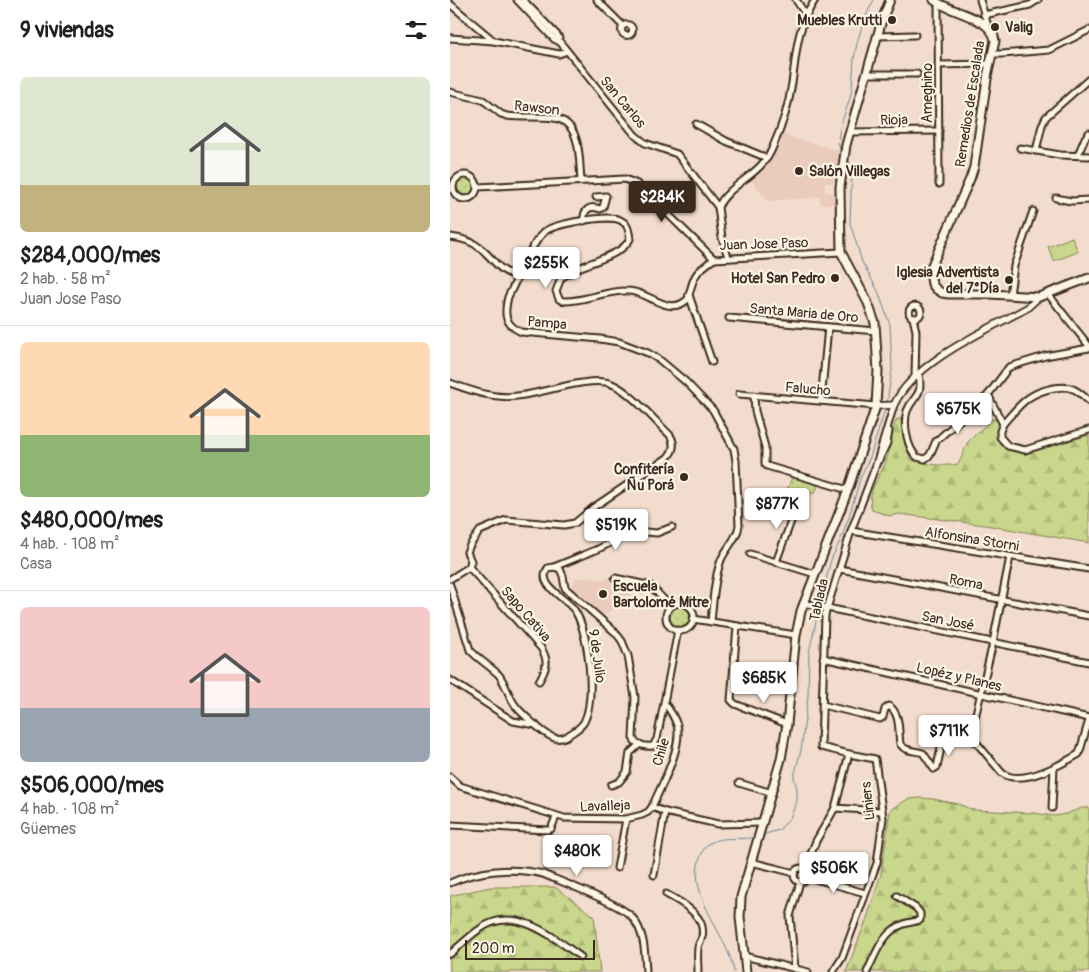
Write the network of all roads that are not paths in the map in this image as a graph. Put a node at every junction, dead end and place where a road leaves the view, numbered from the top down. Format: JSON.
{"nodes":[{"id":1,"x":517,"y":0,"type":"edge"},
{"id":2,"x":523,"y":0,"type":"edge"},
{"id":3,"x":597,"y":0,"type":"edge"},
{"id":4,"x":796,"y":0,"type":"edge"},
{"id":5,"x":815,"y":0,"type":"edge"},
{"id":6,"x":890,"y":0,"type":"edge"},
{"id":7,"x":980,"y":0,"type":"edge"},
{"id":8,"x":1038,"y":0,"type":"edge"},
{"id":9,"x":940,"y":2,"type":"edge"},
{"id":10,"x":450,"y":4,"type":"edge"},
{"id":11,"x":806,"y":14,"type":"junction"},
{"id":12,"x":984,"y":15,"type":"junction"},
{"id":13,"x":623,"y":26,"type":"dead end"},
{"id":14,"x":988,"y":26,"type":"junction"},
{"id":15,"x":1089,"y":30,"type":"edge"},
{"id":16,"x":915,"y":35,"type":"dead end"},
{"id":17,"x":878,"y":36,"type":"junction"},
{"id":18,"x":450,"y":38,"type":"edge"},
{"id":19,"x":494,"y":41,"type":"junction"},
{"id":20,"x":560,"y":42,"type":"junction"},
{"id":21,"x":567,"y":51,"type":"junction"},
{"id":22,"x":992,"y":54,"type":"junction"},
{"id":23,"x":990,"y":64,"type":"junction"},
{"id":24,"x":938,"y":65,"type":"junction"},
{"id":25,"x":867,"y":74,"type":"junction"},
{"id":26,"x":917,"y":74,"type":"dead end"},
{"id":27,"x":1089,"y":79,"type":"edge"},
{"id":28,"x":450,"y":92,"type":"edge"},
{"id":29,"x":696,"y":124,"type":"dead end"},
{"id":30,"x":939,"y":131,"type":"junction"},
{"id":31,"x":850,"y":132,"type":"junction"},
{"id":32,"x":1089,"y":133,"type":"edge"},
{"id":33,"x":1020,"y":148,"type":"dead end"},
{"id":34,"x":1036,"y":151,"type":"junction"},
{"id":35,"x":1078,"y":155,"type":"junction"},
{"id":36,"x":1089,"y":156,"type":"edge"},
{"id":37,"x":767,"y":158,"type":"junction"},
{"id":38,"x":581,"y":181,"type":"junction"},
{"id":39,"x":939,"y":184,"type":"dead end"},
{"id":40,"x":478,"y":187,"type":"junction"},
{"id":41,"x":596,"y":197,"type":"dead end"},
{"id":42,"x":1056,"y":198,"type":"dead end"},
{"id":43,"x":1089,"y":200,"type":"edge"},
{"id":44,"x":718,"y":207,"type":"junction"},
{"id":45,"x":1033,"y":211,"type":"dead end"},
{"id":46,"x":584,"y":221,"type":"junction"},
{"id":47,"x":450,"y":237,"type":"edge"},
{"id":48,"x":841,"y":252,"type":"junction"},
{"id":49,"x":728,"y":257,"type":"junction"},
{"id":50,"x":714,"y":258,"type":"junction"},
{"id":51,"x":519,"y":276,"type":"junction"},
{"id":52,"x":1088,"y":279,"type":"edge"},
{"id":53,"x":1048,"y":294,"type":"junction"},
{"id":54,"x":689,"y":295,"type":"junction"},
{"id":55,"x":1010,"y":295,"type":"junction"},
{"id":56,"x":1039,"y":297,"type":"junction"},
{"id":57,"x":730,"y":318,"type":"dead end"},
{"id":58,"x":913,"y":318,"type":"dead end"},
{"id":59,"x":828,"y":328,"type":"junction"},
{"id":60,"x":876,"y":330,"type":"junction"},
{"id":61,"x":1089,"y":347,"type":"edge"},
{"id":62,"x":712,"y":362,"type":"dead end"},
{"id":63,"x":917,"y":376,"type":"junction"},
{"id":64,"x":450,"y":383,"type":"edge"},
{"id":65,"x":739,"y":394,"type":"dead end"},
{"id":66,"x":754,"y":395,"type":"junction"},
{"id":67,"x":988,"y":395,"type":"junction"},
{"id":68,"x":821,"y":401,"type":"junction"},
{"id":69,"x":1089,"y":401,"type":"edge"},
{"id":70,"x":892,"y":405,"type":"junction"},
{"id":71,"x":879,"y":406,"type":"junction"},
{"id":72,"x":1003,"y":424,"type":"junction"},
{"id":73,"x":1089,"y":430,"type":"edge"},
{"id":74,"x":848,"y":490,"type":"junction"},
{"id":75,"x":797,"y":505,"type":"dead end"},
{"id":76,"x":672,"y":527,"type":"dead end"},
{"id":77,"x":852,"y":531,"type":"junction"},
{"id":78,"x":750,"y":554,"type":"dead end"},
{"id":79,"x":1010,"y":557,"type":"junction"},
{"id":80,"x":776,"y":562,"type":"junction"},
{"id":81,"x":469,"y":567,"type":"junction"},
{"id":82,"x":554,"y":567,"type":"junction"},
{"id":83,"x":840,"y":569,"type":"junction"},
{"id":84,"x":1089,"y":569,"type":"edge"},
{"id":85,"x":815,"y":574,"type":"junction"},
{"id":86,"x":615,"y":578,"type":"dead end"},
{"id":87,"x":450,"y":579,"type":"edge"},
{"id":88,"x":450,"y":585,"type":"edge"},
{"id":89,"x":1001,"y":600,"type":"junction"},
{"id":90,"x":803,"y":603,"type":"junction"},
{"id":91,"x":670,"y":606,"type":"junction"},
{"id":92,"x":825,"y":608,"type":"junction"},
{"id":93,"x":1089,"y":616,"type":"edge"},
{"id":94,"x":694,"y":619,"type":"junction"},
{"id":95,"x":711,"y":622,"type":"junction"},
{"id":96,"x":737,"y":626,"type":"junction"},
{"id":97,"x":678,"y":630,"type":"junction"},
{"id":98,"x":796,"y":635,"type":"junction"},
{"id":99,"x":993,"y":642,"type":"junction"},
{"id":100,"x":823,"y":658,"type":"junction"},
{"id":101,"x":1089,"y":662,"type":"edge"},
{"id":102,"x":450,"y":680,"type":"edge"},
{"id":103,"x":539,"y":681,"type":"dead end"},
{"id":104,"x":982,"y":694,"type":"junction"},
{"id":105,"x":665,"y":704,"type":"junction"},
{"id":106,"x":823,"y":705,"type":"junction"},
{"id":107,"x":1089,"y":719,"type":"edge"},
{"id":108,"x":787,"y":724,"type":"junction"},
{"id":109,"x":537,"y":725,"type":"junction"},
{"id":110,"x":970,"y":735,"type":"junction"},
{"id":111,"x":640,"y":744,"type":"junction"},
{"id":112,"x":849,"y":754,"type":"junction"},
{"id":113,"x":1054,"y":767,"type":"junction"},
{"id":114,"x":451,"y":780,"type":"edge"},
{"id":115,"x":739,"y":783,"type":"dead end"},
{"id":116,"x":612,"y":785,"type":"dead end"},
{"id":117,"x":772,"y":793,"type":"junction"},
{"id":118,"x":652,"y":808,"type":"junction"},
{"id":119,"x":835,"y":808,"type":"junction"},
{"id":120,"x":1052,"y":808,"type":"dead end"},
{"id":121,"x":882,"y":811,"type":"junction"},
{"id":122,"x":665,"y":812,"type":"junction"},
{"id":123,"x":556,"y":817,"type":"junction"},
{"id":124,"x":626,"y":819,"type":"junction"},
{"id":125,"x":450,"y":825,"type":"edge"},
{"id":126,"x":762,"y":826,"type":"junction"},
{"id":127,"x":751,"y":862,"type":"junction"},
{"id":128,"x":617,"y":868,"type":"dead end"},
{"id":129,"x":805,"y":869,"type":"junction"},
{"id":130,"x":794,"y":873,"type":"junction"},
{"id":131,"x":654,"y":875,"type":"dead end"},
{"id":132,"x":808,"y":877,"type":"junction"},
{"id":133,"x":800,"y":882,"type":"junction"},
{"id":134,"x":450,"y":883,"type":"edge"},
{"id":135,"x":865,"y":892,"type":"junction"},
{"id":136,"x":666,"y":894,"type":"dead end"},
{"id":137,"x":896,"y":896,"type":"dead end"},
{"id":138,"x":450,"y":954,"type":"edge"},
{"id":139,"x":744,"y":956,"type":"junction"},
{"id":140,"x":581,"y":957,"type":"dead end"},
{"id":141,"x":795,"y":969,"type":"junction"},
{"id":142,"x":646,"y":972,"type":"edge"},
{"id":143,"x":698,"y":972,"type":"edge"},
{"id":144,"x":746,"y":972,"type":"edge"},
{"id":145,"x":808,"y":972,"type":"edge"},
{"id":146,"x":833,"y":972,"type":"edge"},
{"id":147,"x":868,"y":972,"type":"edge"}],
"edges":[{"from":1,"to":20,"type":"street","name":"San Carlos"},
{"from":2,"to":20,"type":"street","name":"San Carlos"},
{"from":3,"to":13,"type":"street"},
{"from":4,"to":11,"type":"street"},
{"from":5,"to":11,"type":"street"},
{"from":6,"to":17,"type":"main road"},
{"from":7,"to":12,"type":"street"},
{"from":8,"to":12,"type":"street"},
{"from":9,"to":14,"type":"main road","name":"Remedios de Escalada"},
{"from":9,"to":24,"type":"street","name":"Ameghino"},
{"from":10,"to":19,"type":"street"},
{"from":11,"to":37,"type":"street"},
{"from":12,"to":14,"type":"street"},
{"from":14,"to":22,"type":"main road","name":"Remedios de Escalada"},
{"from":15,"to":22,"type":"street"},
{"from":16,"to":17,"type":"street"},
{"from":17,"to":25,"type":"main road"},
{"from":18,"to":19,"type":"street"},
{"from":19,"to":21,"type":"street"},
{"from":20,"to":21,"type":"street","name":"San Carlos"},
{"from":21,"to":44,"type":"street","name":"San Carlos"},
{"from":22,"to":23,"type":"main road","name":"Remedios de Escalada"},
{"from":23,"to":24,"type":"street"},
{"from":23,"to":55,"type":"main road","name":"Remedios de Escalada"},
{"from":24,"to":30,"type":"street","name":"Ameghino"},
{"from":25,"to":26,"type":"street"},
{"from":25,"to":31,"type":"main road"},
{"from":27,"to":34,"type":"street"},
{"from":28,"to":38,"type":"street","name":"Rawson"},
{"from":29,"to":37,"type":"street"},
{"from":30,"to":31,"type":"street","name":"Rioja"},
{"from":30,"to":39,"type":"street","name":"Ameghino"},
{"from":31,"to":48,"type":"main road"},
{"from":32,"to":35,"type":"street"},
{"from":33,"to":34,"type":"street"},
{"from":34,"to":35,"type":"street"},
{"from":35,"to":36,"type":"street"},
{"from":37,"to":44,"type":"street"},
{"from":38,"to":40,"type":"street","name":"Juan Jose Paso"},
{"from":38,"to":50,"type":"street","name":"Juan Jose Paso"},
{"from":40,"to":40,"type":"street"},
{"from":41,"to":46,"type":"street"},
{"from":42,"to":43,"type":"street"},
{"from":44,"to":49,"type":"street"},
{"from":45,"to":55,"type":"street"},
{"from":46,"to":51,"type":"street","name":"Pampa"},
{"from":46,"to":54,"type":"street","name":"Pampa"},
{"from":47,"to":51,"type":"street"},
{"from":48,"to":49,"type":"street","name":"Juan Jose Paso"},
{"from":48,"to":60,"type":"main road"},
{"from":49,"to":50,"type":"street","name":"Juan Jose Paso"},
{"from":50,"to":54,"type":"street"},
{"from":51,"to":95,"type":"street","name":"Pampa"},
{"from":52,"to":53,"type":"main road","name":"Remedios de Escalada"},
{"from":53,"to":56,"type":"main road","name":"Remedios de Escalada"},
{"from":53,"to":61,"type":"street"},
{"from":54,"to":62,"type":"street"},
{"from":55,"to":56,"type":"main road","name":"Remedios de Escalada"},
{"from":56,"to":63,"type":"street","name":"Tablada"},
{"from":57,"to":59,"type":"street","name":"Santa Maria de Oro"},
{"from":58,"to":63,"type":"street"},
{"from":59,"to":60,"type":"street","name":"Santa Maria de Oro"},
{"from":59,"to":68,"type":"street"},
{"from":60,"to":71,"type":"main road"},
{"from":61,"to":67,"type":"street"},
{"from":63,"to":67,"type":"street"},
{"from":63,"to":70,"type":"street","name":"Tablada"},
{"from":64,"to":81,"type":"street"},
{"from":65,"to":66,"type":"street","name":"Falucho"},
{"from":66,"to":68,"type":"street","name":"Falucho"},
{"from":66,"to":74,"type":"street"},
{"from":67,"to":72,"type":"street"},
{"from":68,"to":71,"type":"street","name":"Falucho"},
{"from":69,"to":72,"type":"street"},
{"from":70,"to":71,"type":"street"},
{"from":70,"to":77,"type":"street","name":"Tablada"},
{"from":71,"to":74,"type":"main road"},
{"from":72,"to":73,"type":"street"},
{"from":74,"to":85,"type":"main road"},
{"from":75,"to":80,"type":"street"},
{"from":76,"to":82,"type":"street"},
{"from":77,"to":79,"type":"street","name":"Alfonsina Storni"},
{"from":77,"to":83,"type":"street","name":"Tablada"},
{"from":78,"to":80,"type":"street"},
{"from":79,"to":84,"type":"street","name":"Alfonsina Storni"},
{"from":79,"to":89,"type":"street"},
{"from":80,"to":85,"type":"street"},
{"from":81,"to":87,"type":"street"},
{"from":81,"to":103,"type":"street","name":"Sapo Cativa"},
{"from":82,"to":109,"type":"street","name":"9 de Julio"},
{"from":82,"to":111,"type":"street","name":"9 de Julio"},
{"from":83,"to":89,"type":"street","name":"Roma"},
{"from":83,"to":92,"type":"street","name":"Tablada"},
{"from":85,"to":90,"type":"main road"},
{"from":86,"to":91,"type":"street"},
{"from":88,"to":109,"type":"street","name":"9 de Julio"},
{"from":89,"to":93,"type":"street","name":"Roma"},
{"from":89,"to":99,"type":"street"},
{"from":90,"to":92,"type":"street","name":"San José"},
{"from":90,"to":98,"type":"main road"},
{"from":91,"to":94,"type":"street"},
{"from":91,"to":97,"type":"street"},
{"from":92,"to":99,"type":"street","name":"San José"},
{"from":92,"to":100,"type":"street","name":"Tablada"},
{"from":94,"to":95,"type":"street"},
{"from":94,"to":97,"type":"street"},
{"from":95,"to":96,"type":"street"},
{"from":96,"to":98,"type":"street"},
{"from":96,"to":108,"type":"street"},
{"from":97,"to":105,"type":"street"},
{"from":98,"to":108,"type":"main road"},
{"from":99,"to":101,"type":"street","name":"San José"},
{"from":99,"to":104,"type":"street"},
{"from":100,"to":104,"type":"street","name":"Lopéz y Planes"},
{"from":100,"to":106,"type":"street","name":"Tablada"},
{"from":102,"to":109,"type":"street"},
{"from":104,"to":107,"type":"street","name":"Lopéz y Planes"},
{"from":104,"to":110,"type":"street"},
{"from":105,"to":111,"type":"street"},
{"from":105,"to":118,"type":"street","name":"Chile"},
{"from":106,"to":110,"type":"street"},
{"from":106,"to":112,"type":"street","name":"Tablada"},
{"from":107,"to":113,"type":"street"},
{"from":108,"to":117,"type":"main road"},
{"from":110,"to":113,"type":"street"},
{"from":111,"to":116,"type":"street"},
{"from":112,"to":119,"type":"street"},
{"from":112,"to":121,"type":"street","name":"Liniers"},
{"from":113,"to":120,"type":"street"},
{"from":114,"to":123,"type":"street","name":"Lavalleja"},
{"from":115,"to":117,"type":"street"},
{"from":117,"to":126,"type":"main road"},
{"from":118,"to":122,"type":"street"},
{"from":118,"to":124,"type":"street","name":"Lavalleja"},
{"from":119,"to":121,"type":"street"},
{"from":119,"to":129,"type":"street"},
{"from":121,"to":135,"type":"street","name":"Liniers"},
{"from":122,"to":126,"type":"street"},
{"from":122,"to":131,"type":"street"},
{"from":123,"to":124,"type":"street","name":"Lavalleja"},
{"from":123,"to":125,"type":"street"},
{"from":124,"to":128,"type":"street"},
{"from":126,"to":127,"type":"main road"},
{"from":127,"to":130,"type":"street"},
{"from":127,"to":139,"type":"main road"},
{"from":129,"to":130,"type":"street"},
{"from":129,"to":132,"type":"street"},
{"from":130,"to":133,"type":"street"},
{"from":132,"to":133,"type":"street"},
{"from":132,"to":135,"type":"street"},
{"from":133,"to":141,"type":"street"},
{"from":134,"to":142,"type":"street"},
{"from":135,"to":146,"type":"street","name":"Liniers"},
{"from":136,"to":143,"type":"street"},
{"from":137,"to":147,"type":"street"},
{"from":138,"to":140,"type":"street"},
{"from":139,"to":141,"type":"street"},
{"from":139,"to":144,"type":"main road"},
{"from":141,"to":145,"type":"street"}]}
